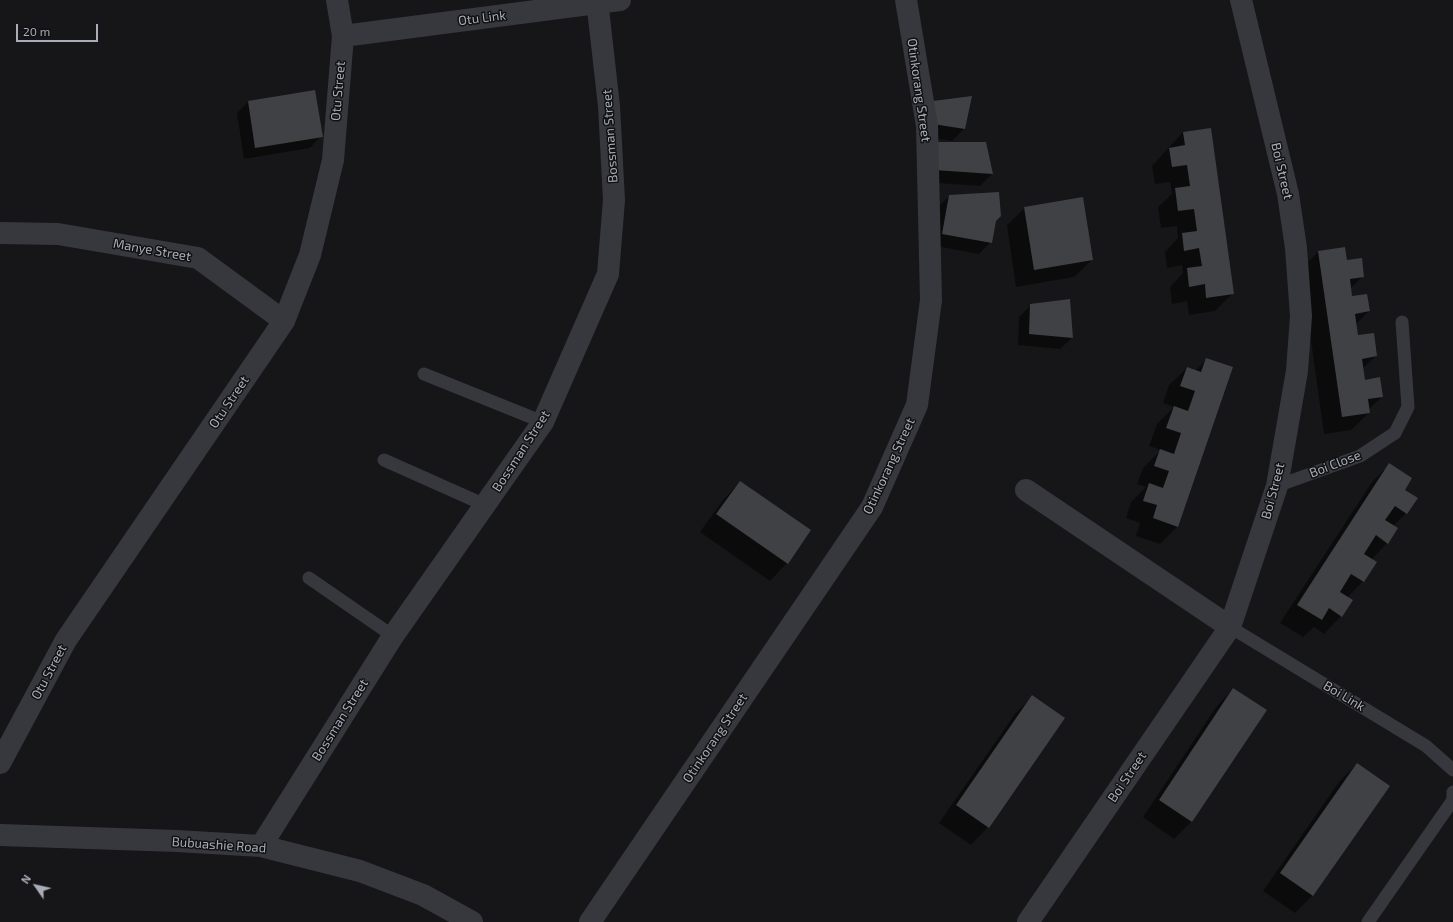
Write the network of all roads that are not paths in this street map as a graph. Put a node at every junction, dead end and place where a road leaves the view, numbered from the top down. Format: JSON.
{"nodes":[{"id":1,"x":337,"y":0,"type":"edge"},
{"id":2,"x":620,"y":0,"type":"edge"},
{"id":3,"x":906,"y":0,"type":"edge"},
{"id":4,"x":1241,"y":0,"type":"edge"},
{"id":5,"x":597,"y":1,"type":"edge"},
{"id":6,"x":343,"y":36,"type":"junction"},
{"id":7,"x":0,"y":233,"type":"edge"},
{"id":8,"x":284,"y":321,"type":"junction"},
{"id":9,"x":1402,"y":322,"type":"dead end"},
{"id":10,"x":424,"y":374,"type":"dead end"},
{"id":11,"x":543,"y":422,"type":"junction"},
{"id":12,"x":384,"y":460,"type":"dead end"},
{"id":13,"x":1276,"y":486,"type":"junction"},
{"id":14,"x":1026,"y":490,"type":"dead end"},
{"id":15,"x":485,"y":505,"type":"junction"},
{"id":16,"x":309,"y":578,"type":"dead end"},
{"id":17,"x":1230,"y":627,"type":"junction"},
{"id":18,"x":393,"y":636,"type":"junction"},
{"id":19,"x":0,"y":763,"type":"edge"},
{"id":20,"x":1453,"y":770,"type":"edge"},
{"id":21,"x":1453,"y":792,"type":"edge"},
{"id":22,"x":0,"y":835,"type":"edge"},
{"id":23,"x":261,"y":846,"type":"junction"},
{"id":24,"x":472,"y":922,"type":"edge"},
{"id":25,"x":590,"y":922,"type":"edge"},
{"id":26,"x":1028,"y":922,"type":"edge"},
{"id":27,"x":1368,"y":922,"type":"edge"}],
"edges":[{"from":1,"to":6,"type":"street","name":"Otu Street"},
{"from":2,"to":5,"type":"street","name":"Otu Link"},
{"from":3,"to":25,"type":"street","name":"Otinkorang Street"},
{"from":4,"to":13,"type":"street","name":"Boi Street"},
{"from":5,"to":6,"type":"street","name":"Otu Link"},
{"from":5,"to":11,"type":"street","name":"Bossman Street"},
{"from":6,"to":8,"type":"street","name":"Otu Street"},
{"from":7,"to":8,"type":"street","name":"Manye Street"},
{"from":8,"to":19,"type":"street","name":"Otu Street"},
{"from":9,"to":13,"type":"lane","name":"Boi Close"},
{"from":10,"to":11,"type":"lane"},
{"from":11,"to":15,"type":"street","name":"Bossman Street"},
{"from":12,"to":15,"type":"lane"},
{"from":13,"to":17,"type":"street","name":"Boi Street"},
{"from":14,"to":17,"type":"street"},
{"from":15,"to":18,"type":"street","name":"Bossman Street"},
{"from":16,"to":18,"type":"lane"},
{"from":17,"to":20,"type":"lane","name":"Boi Link"},
{"from":17,"to":26,"type":"street","name":"Boi Street"},
{"from":18,"to":23,"type":"street","name":"Bossman Street"},
{"from":21,"to":27,"type":"lane"},
{"from":22,"to":23,"type":"street","name":"Bubuashie Road"},
{"from":23,"to":24,"type":"street","name":"Bubuashie Road"}]}
